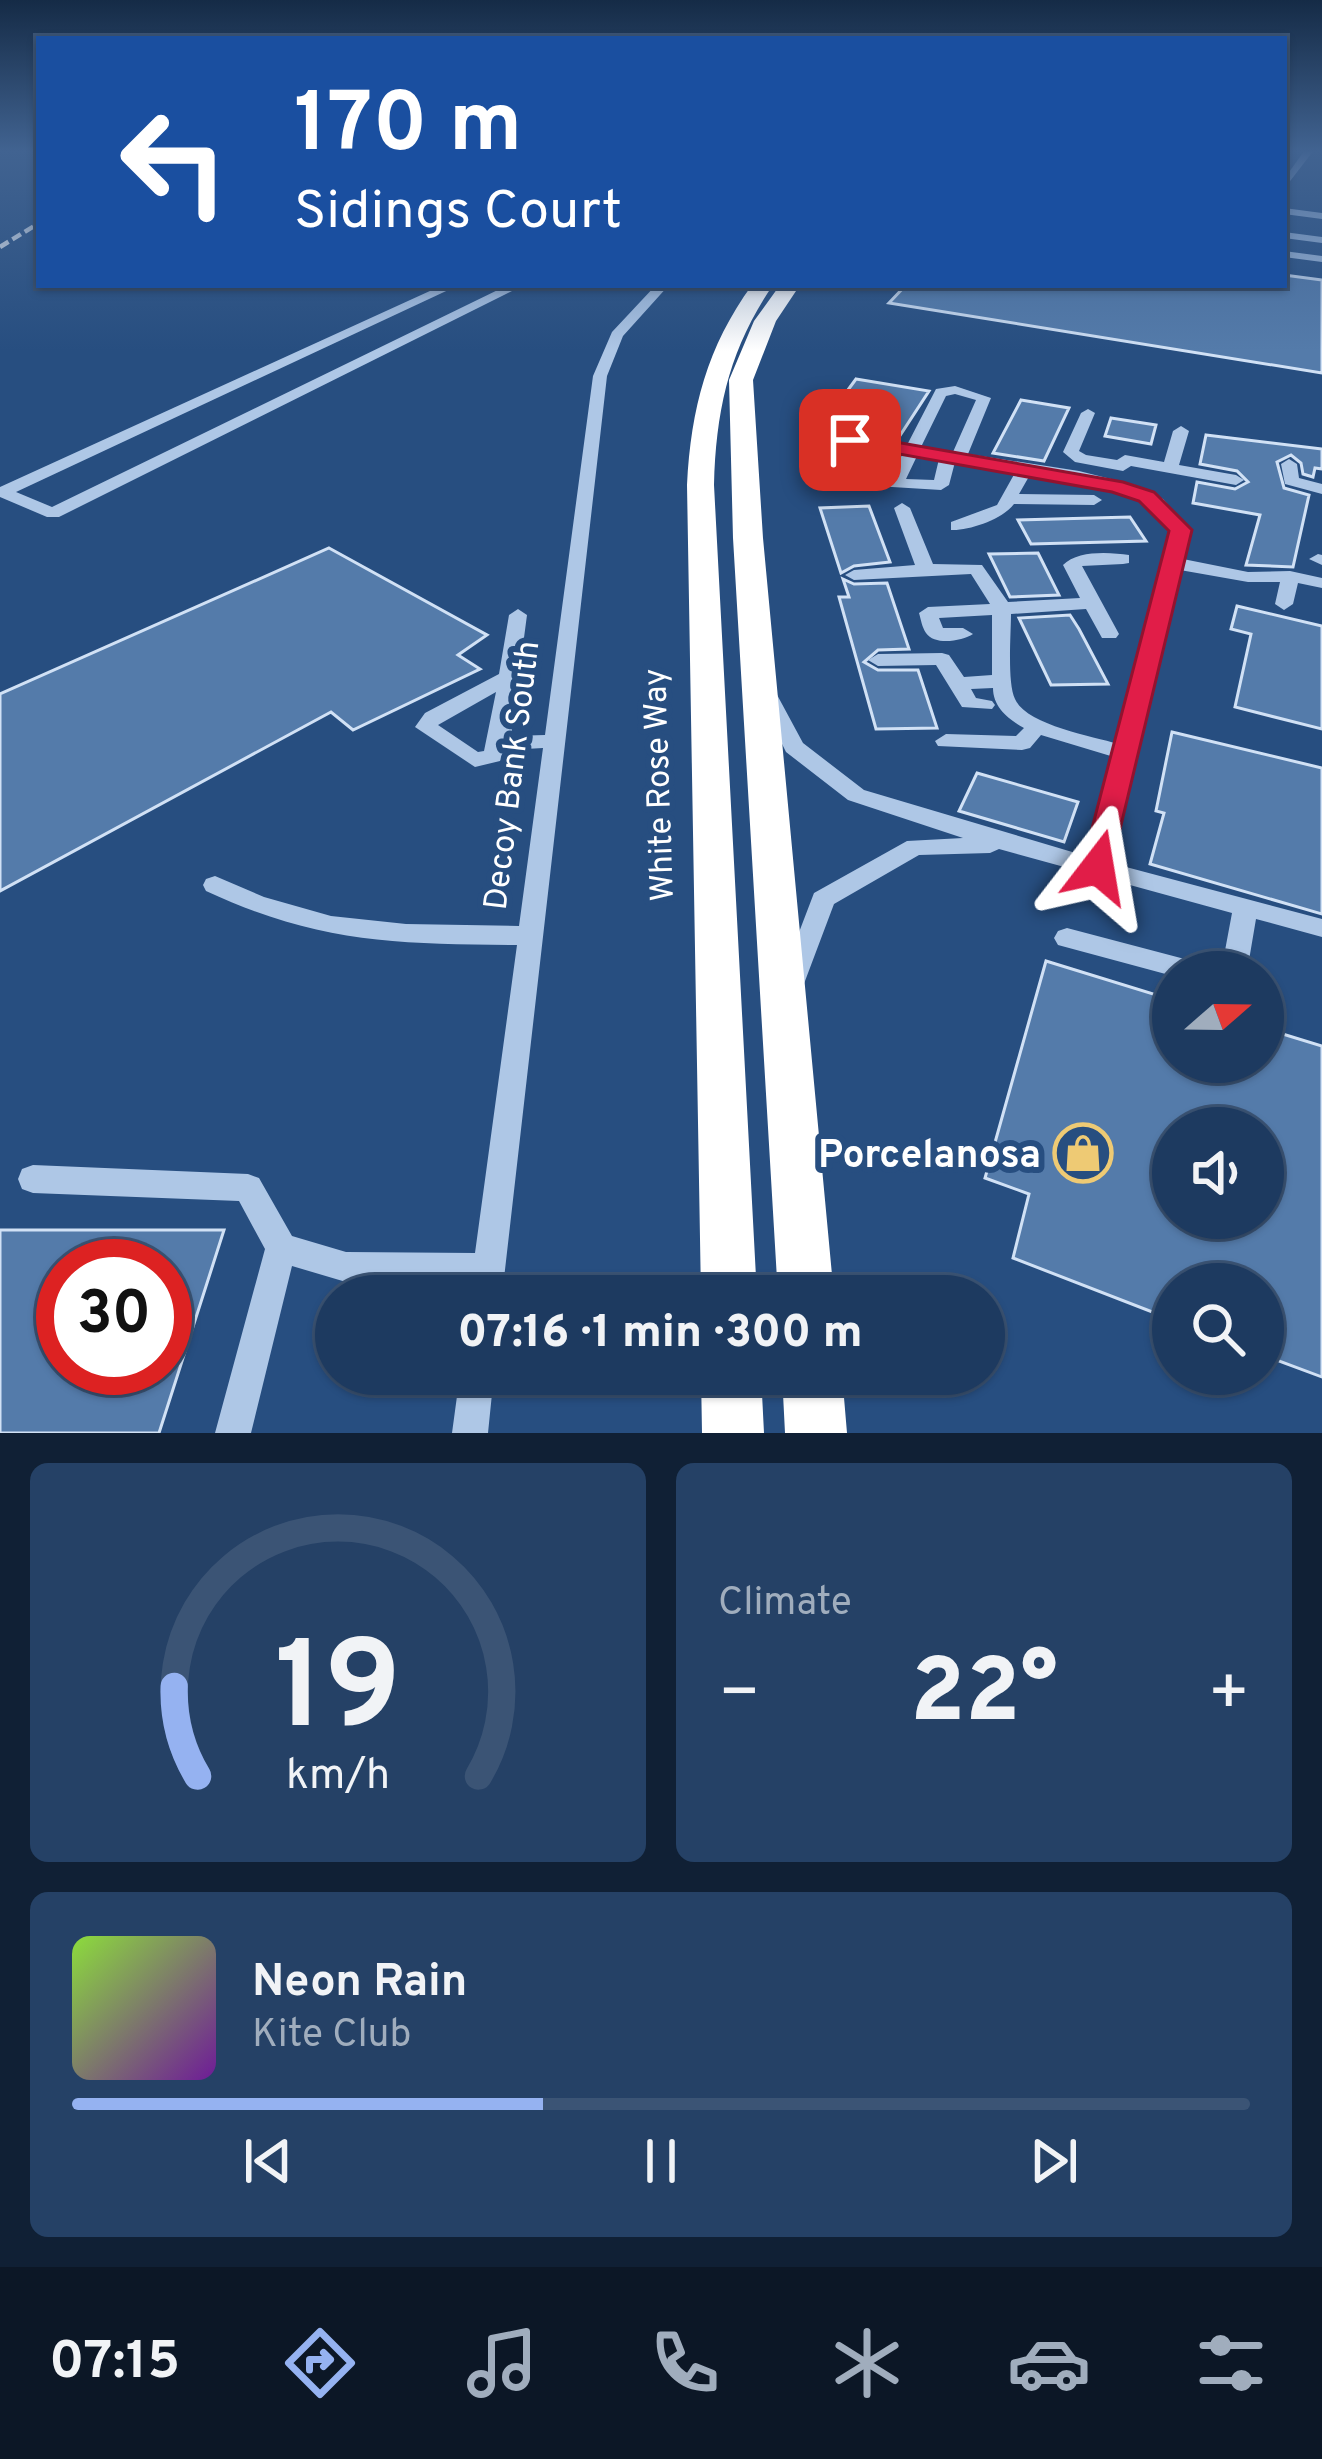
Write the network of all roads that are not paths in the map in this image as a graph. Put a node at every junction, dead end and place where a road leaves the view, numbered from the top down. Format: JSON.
{"nodes":[{"id":1,"x":1287,"y":232,"type":"edge"},
{"id":2,"x":1322,"y":236,"type":"edge"},
{"id":3,"x":1287,"y":254,"type":"edge"},
{"id":4,"x":1322,"y":259,"type":"edge"},
{"id":5,"x":446,"y":288,"type":"edge"},
{"id":6,"x":512,"y":288,"type":"edge"},
{"id":7,"x":660,"y":288,"type":"edge"},
{"id":8,"x":761,"y":288,"type":"edge"},
{"id":9,"x":788,"y":288,"type":"edge"},
{"id":10,"x":1088,"y":413,"type":"dead end"},
{"id":11,"x":1181,"y":431,"type":"dead end"},
{"id":12,"x":912,"y":450,"type":"junction"},
{"id":13,"x":953,"y":457,"type":"junction"},
{"id":14,"x":1123,"y":464,"type":"junction"},
{"id":15,"x":1289,"y":464,"type":"dead end"},
{"id":16,"x":1170,"y":468,"type":"junction"},
{"id":17,"x":1025,"y":469,"type":"junction"},
{"id":18,"x":1236,"y":480,"type":"dead end"},
{"id":19,"x":896,"y":482,"type":"junction"},
{"id":20,"x":1322,"y":489,"type":"edge"},
{"id":21,"x":1010,"y":499,"type":"junction"},
{"id":22,"x":1094,"y":500,"type":"dead end"},
{"id":23,"x":902,"y":508,"type":"dead end"},
{"id":24,"x":957,"y":526,"type":"dead end"},
{"id":25,"x":1123,"y":559,"type":"dead end"},
{"id":26,"x":1173,"y":563,"type":"junction"},
{"id":27,"x":926,"y":570,"type":"junction"},
{"id":28,"x":854,"y":575,"type":"dead end"},
{"id":29,"x":1290,"y":576,"type":"junction"},
{"id":30,"x":1322,"y":583,"type":"edge"},
{"id":31,"x":1091,"y":603,"type":"junction"},
{"id":32,"x":1284,"y":604,"type":"dead end"},
{"id":33,"x":1001,"y":606,"type":"junction"},
{"id":34,"x":518,"y":615,"type":"dead end"},
{"id":35,"x":963,"y":634,"type":"dead end"},
{"id":36,"x":1109,"y":634,"type":"dead end"},
{"id":37,"x":878,"y":659,"type":"dead end"},
{"id":38,"x":508,"y":676,"type":"junction"},
{"id":39,"x":760,"y":678,"type":"junction"},
{"id":40,"x":1003,"y":681,"type":"junction"},
{"id":41,"x":958,"y":682,"type":"junction"},
{"id":42,"x":985,"y":705,"type":"dead end"},
{"id":43,"x":1036,"y":727,"type":"junction"},
{"id":44,"x":554,"y":740,"type":"junction"},
{"id":45,"x":946,"y":741,"type":"dead end"},
{"id":46,"x":499,"y":743,"type":"junction"},
{"id":47,"x":1125,"y":753,"type":"junction"},
{"id":48,"x":1009,"y":844,"type":"junction"},
{"id":49,"x":1098,"y":867,"type":"junction"},
{"id":50,"x":215,"y":885,"type":"dead end"},
{"id":51,"x":1246,"y":906,"type":"junction"},
{"id":52,"x":1322,"y":928,"type":"edge"},
{"id":53,"x":529,"y":936,"type":"junction"},
{"id":54,"x":1067,"y":938,"type":"dead end"},
{"id":55,"x":1238,"y":951,"type":"edge"},
{"id":56,"x":1152,"y":960,"type":"edge"},
{"id":57,"x":784,"y":1004,"type":"junction"},
{"id":58,"x":33,"y":1179,"type":"dead end"},
{"id":59,"x":281,"y":1248,"type":"junction"},
{"id":60,"x":421,"y":1275,"type":"edge"},
{"id":61,"x":488,"y":1275,"type":"edge"},
{"id":62,"x":728,"y":1275,"type":"edge"},
{"id":63,"x":804,"y":1275,"type":"edge"},
{"id":64,"x":475,"y":1395,"type":"edge"},
{"id":65,"x":732,"y":1395,"type":"edge"},
{"id":66,"x":813,"y":1395,"type":"edge"},
{"id":67,"x":232,"y":1433,"type":"edge"},
{"id":68,"x":470,"y":1433,"type":"edge"},
{"id":69,"x":733,"y":1433,"type":"edge"},
{"id":70,"x":816,"y":1433,"type":"edge"}],
"edges":[{"from":1,"to":2,"type":"street"},
{"from":3,"to":4,"type":"street"},
{"from":5,"to":6,"type":"street"},
{"from":7,"to":44,"type":"street","name":"Decoy Bank South"},
{"from":8,"to":62,"type":"highway","name":"White Rose Way"},
{"from":9,"to":39,"type":"highway"},
{"from":10,"to":14,"type":"street"},
{"from":11,"to":16,"type":"street"},
{"from":12,"to":13,"type":"street"},
{"from":12,"to":13,"type":"street"},
{"from":12,"to":19,"type":"street"},
{"from":12,"to":19,"type":"street"},
{"from":13,"to":17,"type":"street"},
{"from":13,"to":19,"type":"street"},
{"from":14,"to":16,"type":"street"},
{"from":14,"to":17,"type":"street"},
{"from":14,"to":26,"type":"street"},
{"from":15,"to":20,"type":"street"},
{"from":16,"to":18,"type":"street"},
{"from":17,"to":21,"type":"street"},
{"from":21,"to":22,"type":"street"},
{"from":21,"to":24,"type":"street"},
{"from":23,"to":27,"type":"street"},
{"from":25,"to":31,"type":"street"},
{"from":26,"to":29,"type":"street"},
{"from":26,"to":47,"type":"street"},
{"from":27,"to":28,"type":"street"},
{"from":27,"to":33,"type":"street"},
{"from":29,"to":30,"type":"street"},
{"from":29,"to":32,"type":"street"},
{"from":31,"to":33,"type":"street"},
{"from":31,"to":36,"type":"street"},
{"from":33,"to":35,"type":"street"},
{"from":33,"to":40,"type":"street"},
{"from":34,"to":38,"type":"street"},
{"from":37,"to":41,"type":"street"},
{"from":38,"to":46,"type":"street"},
{"from":38,"to":46,"type":"street"},
{"from":39,"to":48,"type":"street"},
{"from":39,"to":57,"type":"highway"},
{"from":40,"to":41,"type":"street"},
{"from":40,"to":43,"type":"street"},
{"from":41,"to":42,"type":"street"},
{"from":43,"to":45,"type":"street"},
{"from":43,"to":47,"type":"street"},
{"from":44,"to":46,"type":"street"},
{"from":44,"to":53,"type":"street","name":"Decoy Bank South"},
{"from":47,"to":49,"type":"street"},
{"from":48,"to":49,"type":"street"},
{"from":48,"to":57,"type":"street"},
{"from":49,"to":51,"type":"street"},
{"from":50,"to":53,"type":"street"},
{"from":51,"to":52,"type":"street"},
{"from":51,"to":55,"type":"street"},
{"from":53,"to":61,"type":"street","name":"Decoy Bank South"},
{"from":54,"to":56,"type":"street"},
{"from":57,"to":63,"type":"highway"},
{"from":58,"to":59,"type":"street"},
{"from":59,"to":60,"type":"street"},
{"from":59,"to":67,"type":"street"},
{"from":64,"to":68,"type":"street"},
{"from":65,"to":69,"type":"highway"},
{"from":66,"to":70,"type":"highway"}]}
